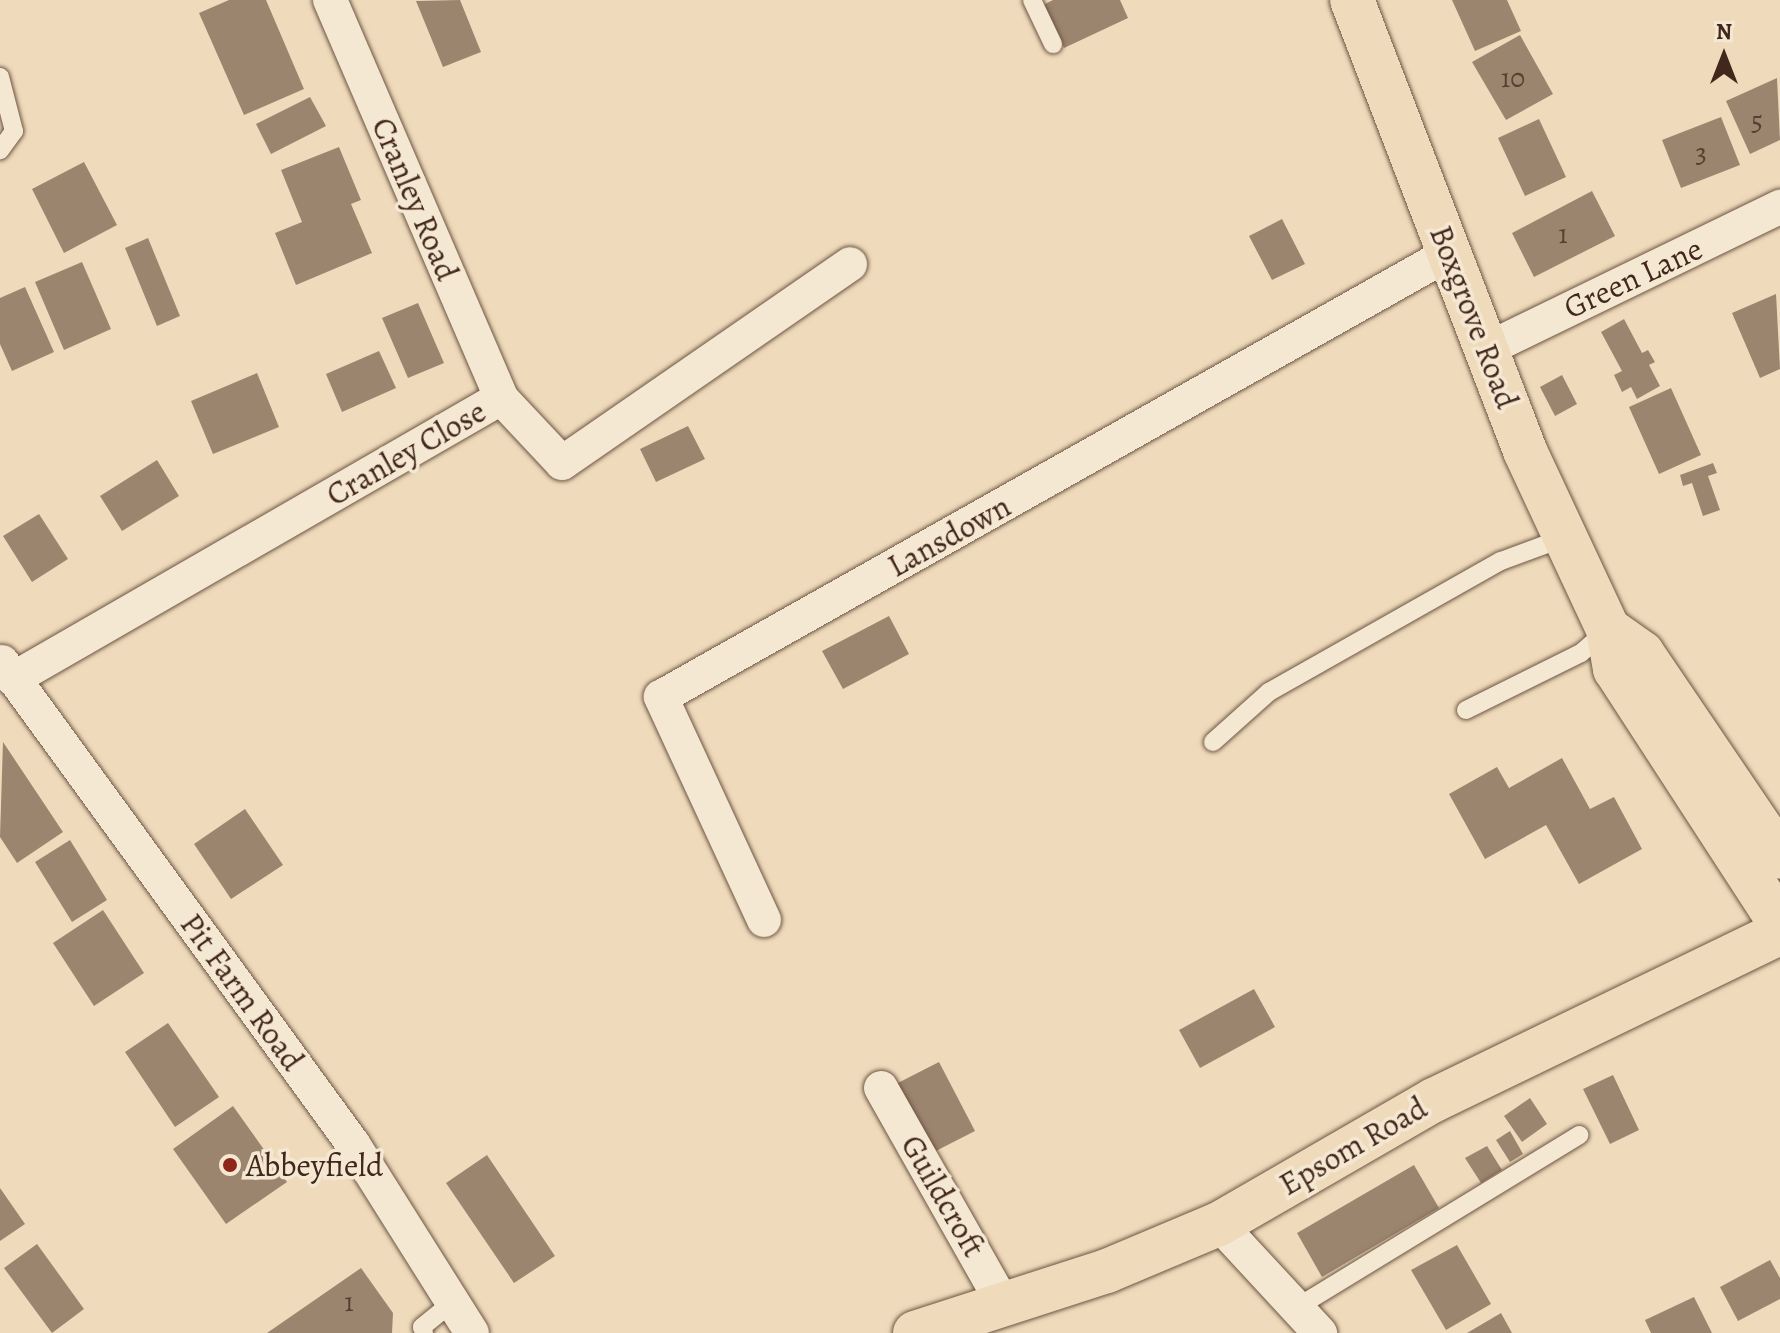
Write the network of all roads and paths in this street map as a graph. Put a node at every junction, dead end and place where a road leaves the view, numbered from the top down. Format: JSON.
{"nodes":[{"id":1,"x":330,"y":0,"type":"edge"},
{"id":2,"x":1032,"y":0,"type":"edge"},
{"id":3,"x":1352,"y":0,"type":"edge"},
{"id":4,"x":1053,"y":44,"type":"dead end"},
{"id":5,"x":0,"y":77,"type":"edge"},
{"id":6,"x":0,"y":150,"type":"edge"},
{"id":7,"x":1780,"y":207,"type":"edge"},
{"id":8,"x":1450,"y":253,"type":"junction"},
{"id":9,"x":850,"y":264,"type":"dead end"},
{"id":10,"x":1487,"y":349,"type":"junction"},
{"id":11,"x":501,"y":398,"type":"junction"},
{"id":12,"x":1566,"y":537,"type":"junction"},
{"id":13,"x":1608,"y":629,"type":"junction"},
{"id":14,"x":7,"y":669,"type":"edge"},
{"id":15,"x":1466,"y":710,"type":"dead end"},
{"id":16,"x":1213,"y":742,"type":"dead end"},
{"id":17,"x":1780,"y":857,"type":"edge"},
{"id":18,"x":764,"y":920,"type":"dead end"},
{"id":19,"x":1780,"y":923,"type":"edge"},
{"id":20,"x":1780,"y":933,"type":"edge"},
{"id":21,"x":881,"y":1088,"type":"dead end"},
{"id":22,"x":1579,"y":1135,"type":"dead end"},
{"id":23,"x":1219,"y":1224,"type":"junction"},
{"id":24,"x":453,"y":1302,"type":"junction"},
{"id":25,"x":1004,"y":1305,"type":"junction"},
{"id":26,"x":1296,"y":1308,"type":"junction"},
{"id":27,"x":424,"y":1333,"type":"edge"},
{"id":28,"x":472,"y":1333,"type":"edge"},
{"id":29,"x":915,"y":1333,"type":"edge"},
{"id":30,"x":1320,"y":1333,"type":"edge"}],
"edges":[{"from":1,"to":11,"type":"street","name":"Cranley Road"},
{"from":2,"to":4,"type":"lane"},
{"from":3,"to":8,"type":"main road","name":"Boxgrove Road"},
{"from":5,"to":6,"type":"lane"},
{"from":7,"to":10,"type":"street","name":"Green Lane"},
{"from":8,"to":10,"type":"main road","name":"Boxgrove Road"},
{"from":8,"to":18,"type":"street","name":"Lansdown"},
{"from":9,"to":11,"type":"street","name":"Cranley Close"},
{"from":10,"to":12,"type":"main road","name":"Boxgrove Road"},
{"from":11,"to":14,"type":"street","name":"Cranley Close"},
{"from":12,"to":13,"type":"main road","name":"Boxgrove Road"},
{"from":12,"to":16,"type":"lane"},
{"from":13,"to":15,"type":"lane"},
{"from":13,"to":17,"type":"main road"},
{"from":13,"to":19,"type":"main road","name":"Boxgrove Road"},
{"from":14,"to":24,"type":"street","name":"Pit Farm Road"},
{"from":20,"to":23,"type":"main road","name":"Epsom Road"},
{"from":21,"to":25,"type":"street","name":"Guildcroft"},
{"from":22,"to":26,"type":"lane"},
{"from":23,"to":25,"type":"main road","name":"Epsom Road"},
{"from":23,"to":26,"type":"street"},
{"from":24,"to":27,"type":"lane"},
{"from":24,"to":28,"type":"street","name":"Pit Farm Road"},
{"from":25,"to":29,"type":"main road","name":"Epsom Road"},
{"from":26,"to":30,"type":"street"}]}
